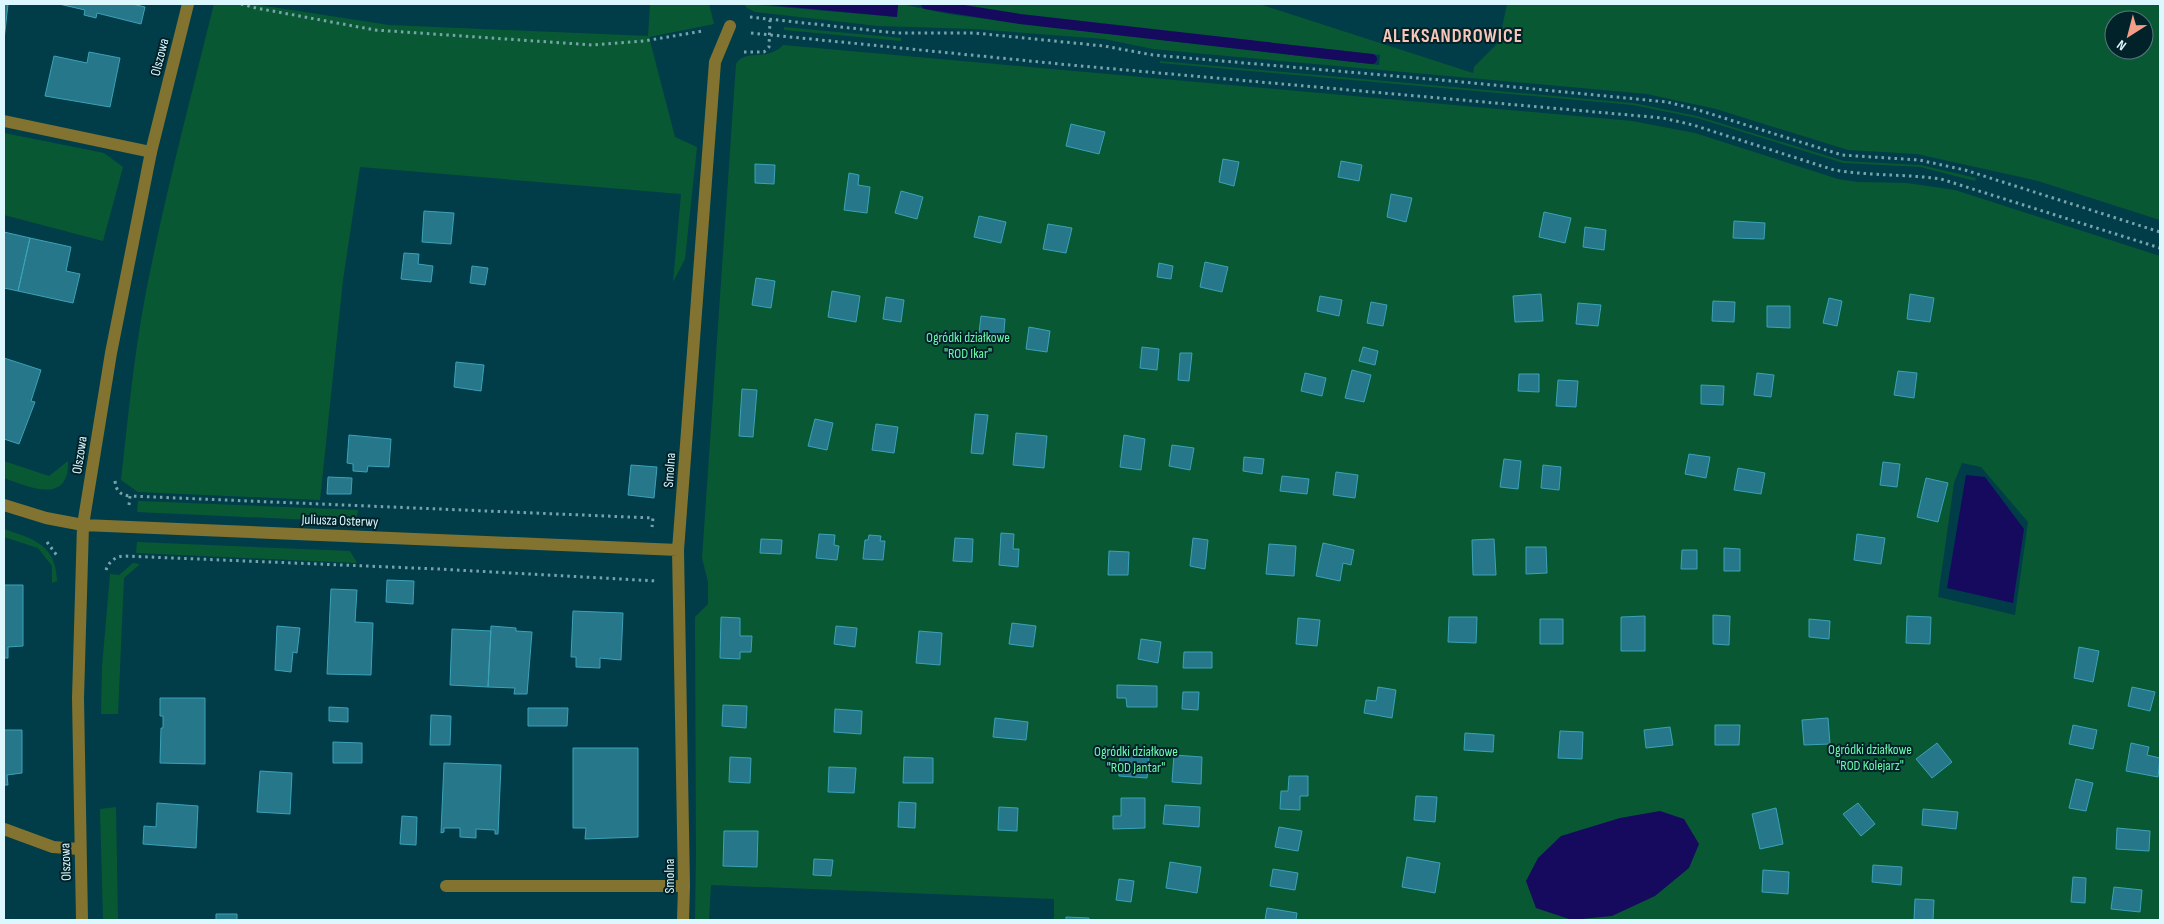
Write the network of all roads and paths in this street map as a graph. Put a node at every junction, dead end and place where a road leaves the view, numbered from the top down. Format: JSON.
{"nodes":[{"id":1,"x":188,"y":4,"type":"edge"},
{"id":2,"x":241,"y":4,"type":"edge"},
{"id":3,"x":748,"y":17,"type":"dead end"},
{"id":4,"x":770,"y":20,"type":"junction"},
{"id":5,"x":730,"y":26,"type":"junction"},
{"id":6,"x":770,"y":36,"type":"junction"},
{"id":7,"x":740,"y":54,"type":"dead end"},
{"id":8,"x":4,"y":121,"type":"edge"},
{"id":9,"x":151,"y":152,"type":"junction"},
{"id":10,"x":2160,"y":232,"type":"edge"},
{"id":11,"x":2160,"y":248,"type":"edge"},
{"id":12,"x":4,"y":505,"type":"edge"},
{"id":13,"x":84,"y":525,"type":"junction"},
{"id":14,"x":678,"y":550,"type":"junction"},
{"id":15,"x":105,"y":574,"type":"dead end"},
{"id":16,"x":663,"y":584,"type":"dead end"},
{"id":17,"x":4,"y":829,"type":"edge"},
{"id":18,"x":79,"y":849,"type":"junction"},
{"id":19,"x":446,"y":886,"type":"dead end"},
{"id":20,"x":684,"y":886,"type":"junction"},
{"id":21,"x":82,"y":920,"type":"edge"},
{"id":22,"x":683,"y":920,"type":"edge"}],
"edges":[{"from":1,"to":9,"type":"street","name":"Olszowa"},
{"from":2,"to":5,"type":"path"},
{"from":3,"to":4,"type":"path"},
{"from":4,"to":6,"type":"path"},
{"from":4,"to":10,"type":"path"},
{"from":5,"to":6,"type":"path"},
{"from":5,"to":14,"type":"street","name":"Smolna"},
{"from":6,"to":7,"type":"path"},
{"from":6,"to":11,"type":"path"},
{"from":8,"to":9,"type":"street"},
{"from":9,"to":13,"type":"street","name":"Olszowa"},
{"from":12,"to":13,"type":"street","name":"Juliusza Osterwy"},
{"from":13,"to":14,"type":"street","name":"Juliusza Osterwy"},
{"from":13,"to":18,"type":"street","name":"Olszowa"},
{"from":14,"to":20,"type":"street","name":"Smolna"},
{"from":15,"to":16,"type":"path"},
{"from":17,"to":18,"type":"street"},
{"from":18,"to":21,"type":"street","name":"Olszowa"},
{"from":19,"to":20,"type":"street"},
{"from":20,"to":22,"type":"street","name":"Smolna"}]}
